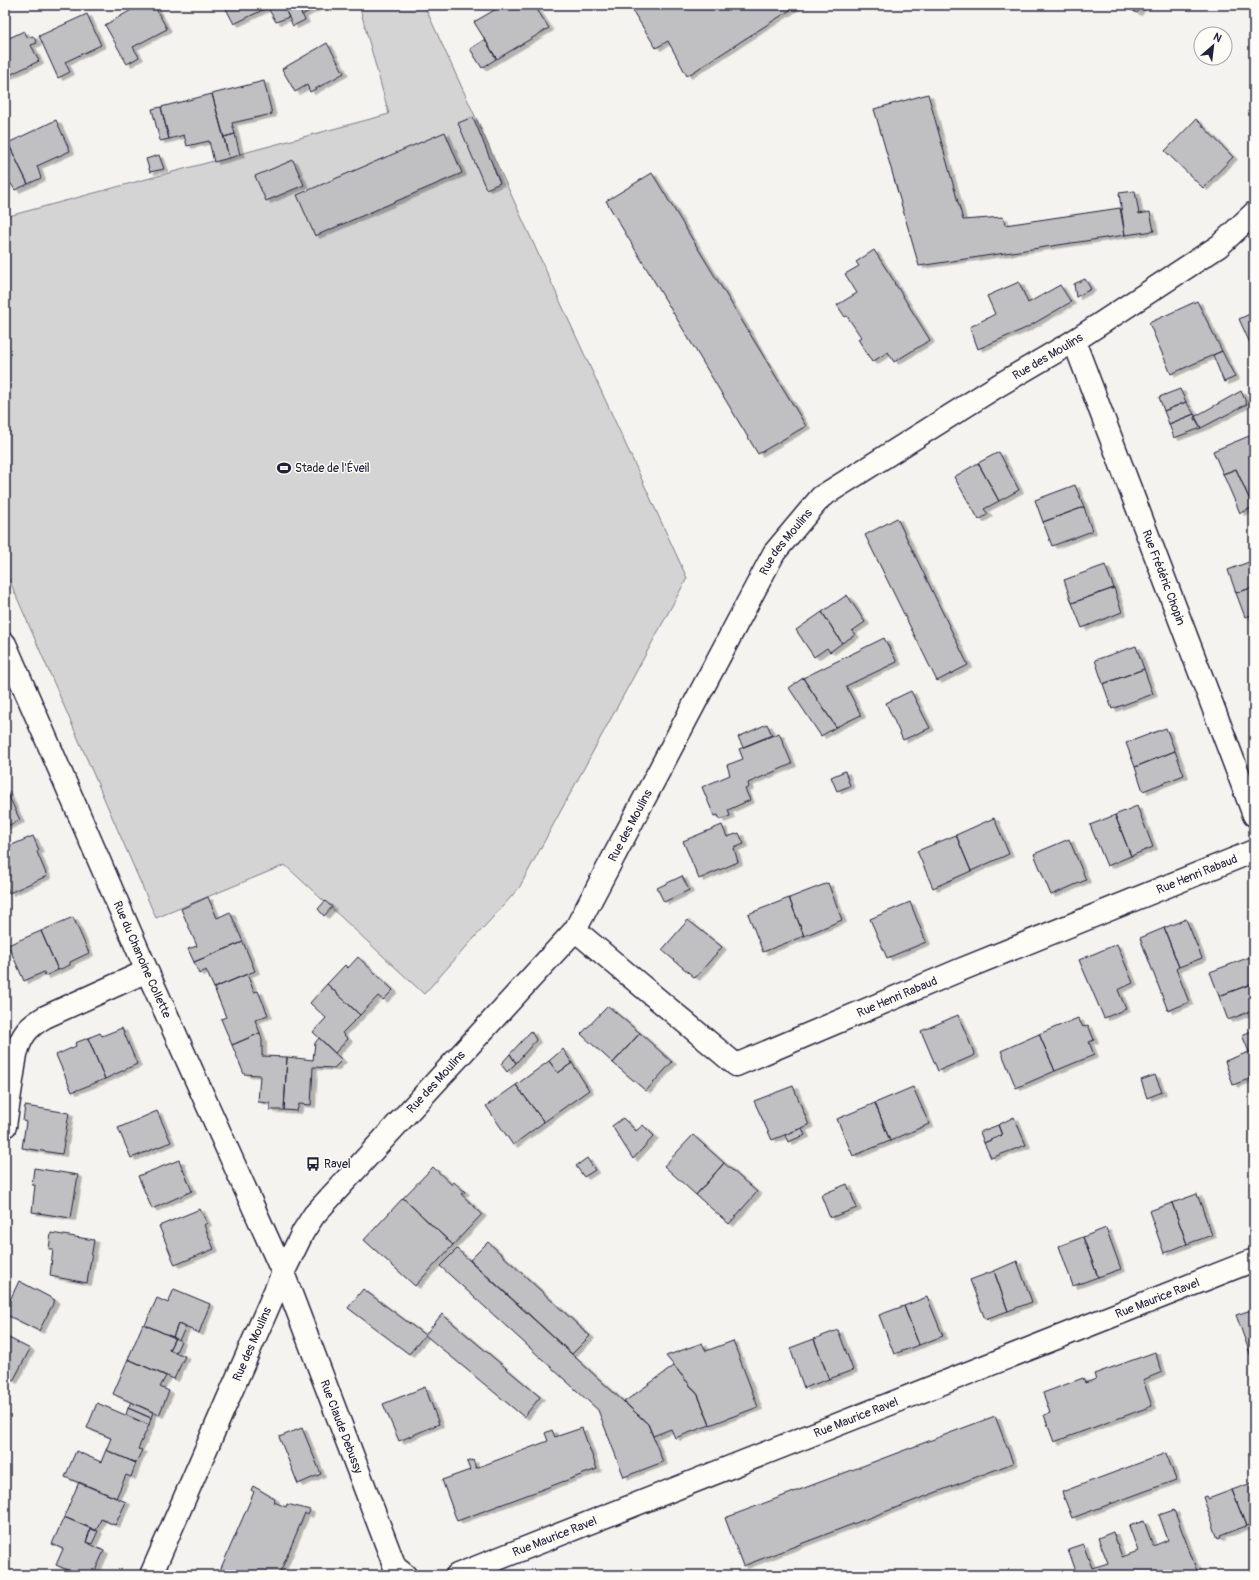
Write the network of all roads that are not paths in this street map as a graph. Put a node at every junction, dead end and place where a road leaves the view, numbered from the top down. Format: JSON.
{"nodes":[{"id":1,"x":1254,"y":213,"type":"edge"},
{"id":2,"x":1074,"y":341,"type":"junction"},
{"id":3,"x":5,"y":644,"type":"edge"},
{"id":4,"x":1254,"y":815,"type":"edge"},
{"id":5,"x":1254,"y":851,"type":"edge"},
{"id":6,"x":575,"y":930,"type":"junction"},
{"id":7,"x":147,"y":971,"type":"junction"},
{"id":8,"x":5,"y":1126,"type":"edge"},
{"id":9,"x":1254,"y":1260,"type":"edge"},
{"id":10,"x":283,"y":1274,"type":"junction"},
{"id":11,"x":151,"y":1575,"type":"edge"},
{"id":12,"x":405,"y":1575,"type":"edge"},
{"id":13,"x":458,"y":1575,"type":"edge"}],
"edges":[{"from":1,"to":2,"type":"street","name":"Rue des Moulins"},
{"from":2,"to":4,"type":"street","name":"Rue Frédéric Chopin"},
{"from":2,"to":6,"type":"street","name":"Rue des Moulins"},
{"from":3,"to":7,"type":"street","name":"Rue du Chanoine Collette"},
{"from":5,"to":6,"type":"street","name":"Rue Henri Rabaud"},
{"from":6,"to":10,"type":"street","name":"Rue des Moulins"},
{"from":7,"to":8,"type":"street"},
{"from":7,"to":10,"type":"street","name":"Rue du Chanoine Collette"},
{"from":9,"to":13,"type":"street","name":"Rue Maurice Ravel"},
{"from":10,"to":11,"type":"street","name":"Rue des Moulins"},
{"from":10,"to":12,"type":"street","name":"Rue Claude Debussy"}]}
